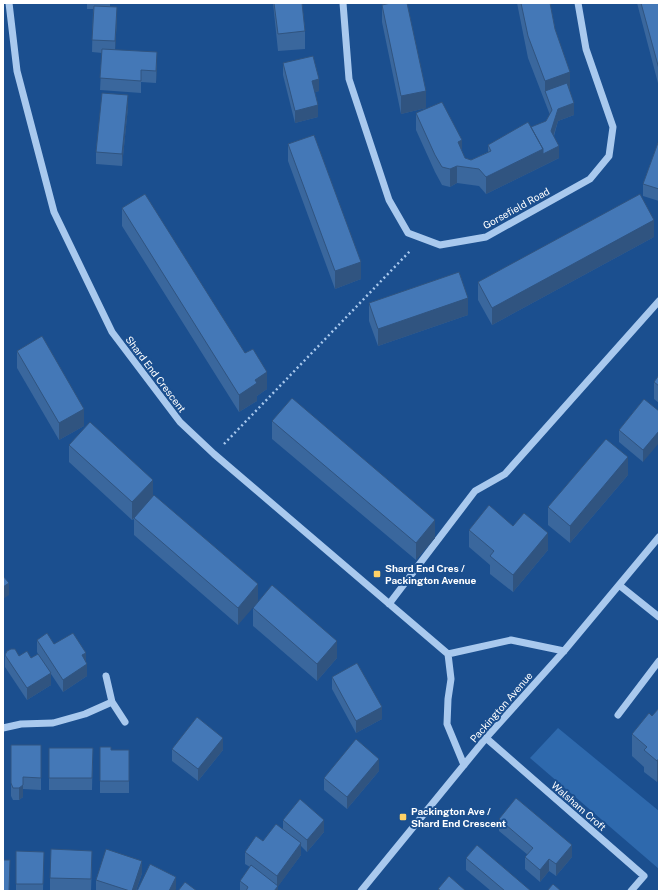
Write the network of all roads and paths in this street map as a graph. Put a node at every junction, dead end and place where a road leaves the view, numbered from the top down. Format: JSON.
{"nodes":[{"id":1,"x":9,"y":3,"type":"edge"},
{"id":2,"x":343,"y":3,"type":"edge"},
{"id":3,"x":578,"y":3,"type":"edge"},
{"id":4,"x":418,"y":237,"type":"junction"},
{"id":5,"x":659,"y":301,"type":"edge"},
{"id":6,"x":214,"y":454,"type":"junction"},
{"id":7,"x":659,"y":537,"type":"edge"},
{"id":8,"x":619,"y":585,"type":"junction"},
{"id":9,"x":389,"y":604,"type":"junction"},
{"id":10,"x":659,"y":618,"type":"edge"},
{"id":11,"x":564,"y":650,"type":"junction"},
{"id":12,"x":448,"y":654,"type":"junction"},
{"id":13,"x":659,"y":661,"type":"edge"},
{"id":14,"x":106,"y":676,"type":"dead end"},
{"id":15,"x":112,"y":702,"type":"junction"},
{"id":16,"x":618,"y":715,"type":"dead end"},
{"id":17,"x":125,"y":722,"type":"dead end"},
{"id":18,"x":3,"y":728,"type":"edge"},
{"id":19,"x":486,"y":738,"type":"junction"},
{"id":20,"x":464,"y":765,"type":"junction"},
{"id":21,"x":361,"y":891,"type":"edge"},
{"id":22,"x":631,"y":891,"type":"edge"}],
"edges":[{"from":1,"to":6,"type":"street","name":"Shard End Crescent"},
{"from":2,"to":4,"type":"street","name":"Gorsefield Road"},
{"from":3,"to":4,"type":"street","name":"Gorsefield Road"},
{"from":4,"to":6,"type":"path"},
{"from":5,"to":9,"type":"street"},
{"from":6,"to":9,"type":"street","name":"Shard End Crescent"},
{"from":7,"to":8,"type":"street","name":"Packington Avenue"},
{"from":8,"to":10,"type":"street"},
{"from":8,"to":11,"type":"street","name":"Packington Avenue"},
{"from":9,"to":12,"type":"street","name":"Shard End Crescent"},
{"from":11,"to":12,"type":"street"},
{"from":11,"to":19,"type":"street","name":"Packington Avenue"},
{"from":12,"to":20,"type":"street"},
{"from":13,"to":16,"type":"street"},
{"from":14,"to":15,"type":"street"},
{"from":15,"to":17,"type":"street"},
{"from":15,"to":18,"type":"street"},
{"from":19,"to":20,"type":"street","name":"Packington Avenue"},
{"from":19,"to":22,"type":"street","name":"Walsham Croft"},
{"from":20,"to":21,"type":"street","name":"Packington Avenue"}]}
